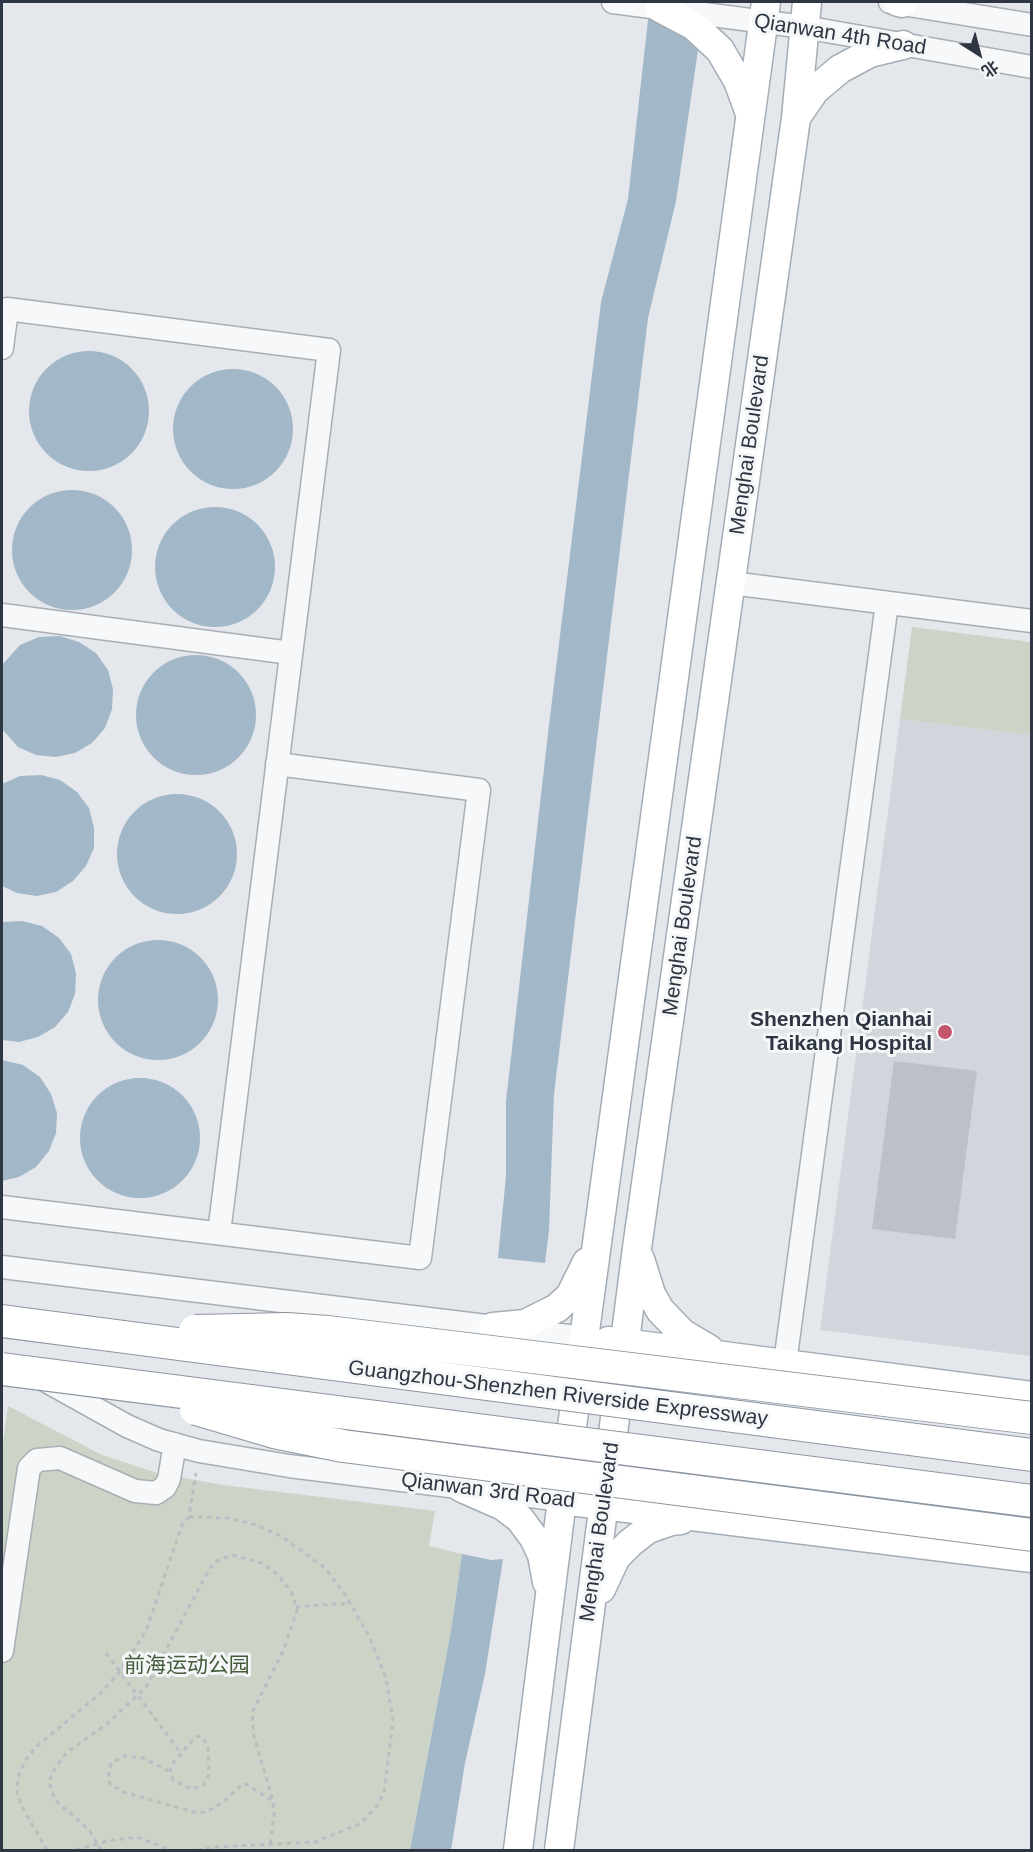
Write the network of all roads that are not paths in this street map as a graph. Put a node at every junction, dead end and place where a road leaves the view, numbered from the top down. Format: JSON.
{"nodes":[{"id":1,"x":613,"y":2,"type":"edge"},
{"id":2,"x":897,"y":2,"type":"edge"},
{"id":3,"x":660,"y":8,"type":"junction"},
{"id":4,"x":764,"y":12,"type":"edge"},
{"id":5,"x":806,"y":14,"type":"edge"},
{"id":6,"x":1032,"y":25,"type":"edge"},
{"id":7,"x":903,"y":45,"type":"junction"},
{"id":8,"x":1032,"y":67,"type":"edge"},
{"id":9,"x":751,"y":116,"type":"junction"},
{"id":10,"x":796,"y":118,"type":"junction"},
{"id":11,"x":2,"y":348,"type":"edge"},
{"id":12,"x":731,"y":583,"type":"junction"},
{"id":13,"x":887,"y":603,"type":"junction"},
{"id":14,"x":2,"y":615,"type":"edge"},
{"id":15,"x":1032,"y":621,"type":"edge"},
{"id":16,"x":291,"y":653,"type":"junction"},
{"id":17,"x":277,"y":764,"type":"junction"},
{"id":18,"x":2,"y":1207,"type":"edge"},
{"id":19,"x":219,"y":1233,"type":"junction"},
{"id":20,"x":598,"y":1235,"type":"junction"},
{"id":21,"x":638,"y":1248,"type":"junction"},
{"id":22,"x":2,"y":1267,"type":"edge"},
{"id":23,"x":2,"y":1322,"type":"edge"},
{"id":24,"x":493,"y":1327,"type":"junction"},
{"id":25,"x":86,"y":1332,"type":"junction"},
{"id":26,"x":585,"y":1338,"type":"junction"},
{"id":27,"x":625,"y":1343,"type":"junction"},
{"id":28,"x":2,"y":1355,"type":"edge"},
{"id":29,"x":722,"y":1355,"type":"junction"},
{"id":30,"x":785,"y":1363,"type":"junction"},
{"id":31,"x":2,"y":1369,"type":"edge"},
{"id":32,"x":94,"y":1380,"type":"junction"},
{"id":33,"x":1032,"y":1396,"type":"edge"},
{"id":34,"x":1032,"y":1418,"type":"edge"},
{"id":35,"x":175,"y":1444,"type":"junction"},
{"id":36,"x":1032,"y":1455,"type":"edge"},
{"id":37,"x":462,"y":1488,"type":"junction"},
{"id":38,"x":562,"y":1500,"type":"junction"},
{"id":39,"x":1032,"y":1501,"type":"edge"},
{"id":40,"x":603,"y":1506,"type":"junction"},
{"id":41,"x":708,"y":1518,"type":"junction"},
{"id":42,"x":1032,"y":1535,"type":"edge"},
{"id":43,"x":1032,"y":1558,"type":"edge"},
{"id":44,"x":550,"y":1604,"type":"junction"},
{"id":45,"x":585,"y":1646,"type":"junction"},
{"id":46,"x":2,"y":1652,"type":"edge"},
{"id":47,"x":518,"y":1851,"type":"edge"},
{"id":48,"x":559,"y":1851,"type":"edge"}],
"edges":[{"from":1,"to":3,"type":"street","name":"Qianwan 4th Road"},
{"from":2,"to":6,"type":"street","name":"Qianwan 4th Road"},
{"from":3,"to":4,"type":"street","name":"Qianwan 4th Road"},
{"from":3,"to":9,"type":"main road"},
{"from":4,"to":5,"type":"street","name":"Qianwan 4th Road"},
{"from":4,"to":9,"type":"main road","name":"Menghai Boulevard"},
{"from":5,"to":7,"type":"street","name":"Qianwan 4th Road"},
{"from":5,"to":10,"type":"main road","name":"Menghai Boulevard"},
{"from":7,"to":8,"type":"street","name":"Qianwan 4th Road"},
{"from":7,"to":10,"type":"main road"},
{"from":9,"to":20,"type":"main road","name":"Menghai Boulevard"},
{"from":10,"to":12,"type":"main road","name":"Menghai Boulevard"},
{"from":11,"to":16,"type":"street"},
{"from":12,"to":13,"type":"street"},
{"from":12,"to":21,"type":"main road","name":"Menghai Boulevard"},
{"from":13,"to":15,"type":"street"},
{"from":13,"to":30,"type":"street"},
{"from":14,"to":16,"type":"street"},
{"from":16,"to":17,"type":"street"},
{"from":17,"to":19,"type":"street"},
{"from":17,"to":19,"type":"street"},
{"from":18,"to":19,"type":"street"},
{"from":20,"to":24,"type":"main road"},
{"from":20,"to":26,"type":"main road","name":"Menghai Boulevard"},
{"from":21,"to":27,"type":"main road","name":"Menghai Boulevard"},
{"from":21,"to":29,"type":"main road"},
{"from":22,"to":24,"type":"street"},
{"from":23,"to":25,"type":"highway"},
{"from":24,"to":26,"type":"street"},
{"from":25,"to":34,"type":"highway","bridge":true},
{"from":25,"to":36,"type":"highway","name":"Guangzhou-Shenzhen Riverside Expressway","bridge":true},
{"from":26,"to":27,"type":"main road"},
{"from":26,"to":38,"type":"main road","name":"Menghai Boulevard"},
{"from":27,"to":29,"type":"main road"},
{"from":27,"to":40,"type":"main road","name":"Menghai Boulevard"},
{"from":28,"to":35,"type":"street","name":"Qianwan 3rd Road"},
{"from":29,"to":30,"type":"main road"},
{"from":30,"to":33,"type":"main road"},
{"from":31,"to":32,"type":"highway","bridge":true},
{"from":32,"to":39,"type":"highway","bridge":true},
{"from":32,"to":42,"type":"highway","bridge":true},
{"from":35,"to":37,"type":"street","name":"Qianwan 3rd Road"},
{"from":35,"to":46,"type":"street"},
{"from":37,"to":38,"type":"street","name":"Qianwan 3rd Road"},
{"from":37,"to":44,"type":"main road"},
{"from":38,"to":40,"type":"main road","name":"Qianwan 3rd Road"},
{"from":38,"to":44,"type":"main road","name":"Menghai Boulevard"},
{"from":40,"to":41,"type":"main road","name":"Qianwan 3rd Road"},
{"from":40,"to":45,"type":"main road","name":"Menghai Boulevard"},
{"from":41,"to":43,"type":"main road","name":"Qianwan 3rd Road"},
{"from":41,"to":45,"type":"main road"},
{"from":44,"to":47,"type":"main road","name":"Menghai Boulevard"},
{"from":45,"to":48,"type":"main road","name":"Menghai Boulevard"}]}
